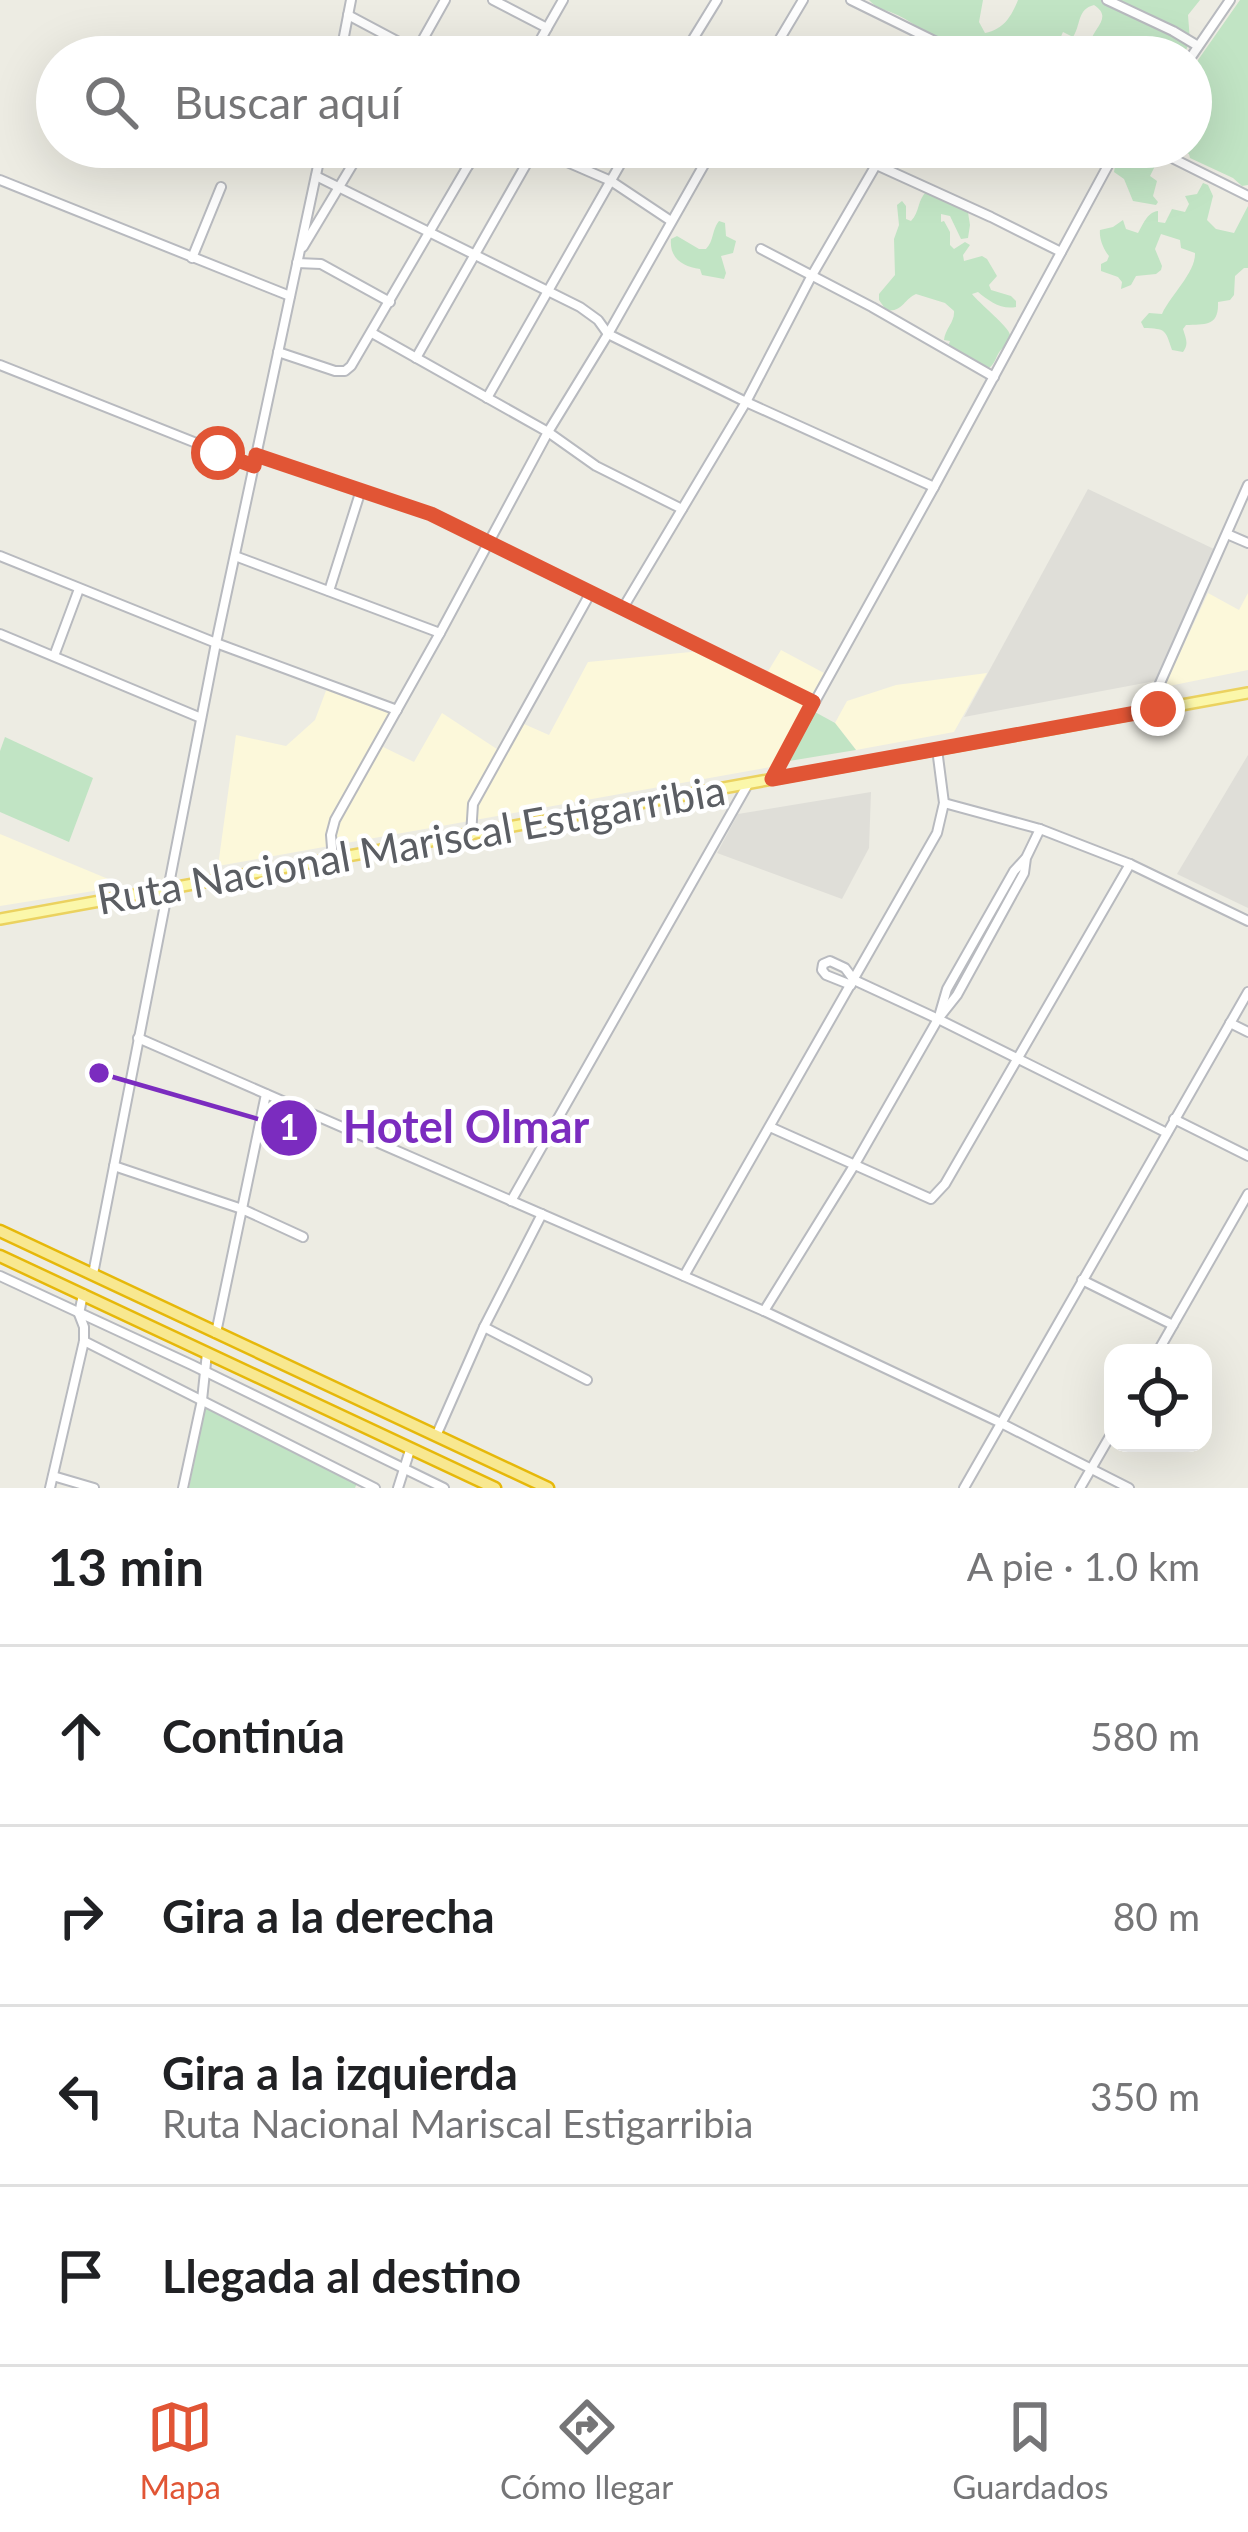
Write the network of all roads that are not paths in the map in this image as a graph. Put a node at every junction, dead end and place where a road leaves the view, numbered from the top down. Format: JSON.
{"nodes":[{"id":1,"x":351,"y":0,"type":"edge"},
{"id":2,"x":445,"y":0,"type":"edge"},
{"id":3,"x":493,"y":0,"type":"edge"},
{"id":4,"x":563,"y":0,"type":"edge"},
{"id":5,"x":717,"y":0,"type":"edge"},
{"id":6,"x":803,"y":0,"type":"edge"},
{"id":7,"x":851,"y":0,"type":"edge"},
{"id":8,"x":1107,"y":0,"type":"edge"},
{"id":9,"x":1230,"y":0,"type":"edge"},
{"id":10,"x":348,"y":15,"type":"junction"},
{"id":11,"x":547,"y":28,"type":"junction"},
{"id":12,"x":344,"y":36,"type":"edge"},
{"id":13,"x":384,"y":36,"type":"edge"},
{"id":14,"x":425,"y":36,"type":"edge"},
{"id":15,"x":543,"y":36,"type":"edge"},
{"id":16,"x":695,"y":36,"type":"edge"},
{"id":17,"x":782,"y":36,"type":"edge"},
{"id":18,"x":924,"y":36,"type":"edge"},
{"id":19,"x":1181,"y":36,"type":"edge"},
{"id":20,"x":1205,"y":36,"type":"edge"},
{"id":21,"x":318,"y":168,"type":"edge"},
{"id":22,"x":351,"y":168,"type":"edge"},
{"id":23,"x":467,"y":168,"type":"edge"},
{"id":24,"x":524,"y":168,"type":"edge"},
{"id":25,"x":580,"y":168,"type":"edge"},
{"id":26,"x":619,"y":168,"type":"edge"},
{"id":27,"x":702,"y":168,"type":"edge"},
{"id":28,"x":874,"y":168,"type":"edge"},
{"id":29,"x":884,"y":168,"type":"edge"},
{"id":30,"x":1106,"y":168,"type":"edge"},
{"id":31,"x":1192,"y":168,"type":"edge"},
{"id":32,"x":316,"y":176,"type":"junction"},
{"id":33,"x":0,"y":180,"type":"edge"},
{"id":34,"x":611,"y":182,"type":"junction"},
{"id":35,"x":340,"y":187,"type":"junction"},
{"id":36,"x":220,"y":188,"type":"dead end"},
{"id":37,"x":1248,"y":196,"type":"edge"},
{"id":38,"x":671,"y":221,"type":"junction"},
{"id":39,"x":430,"y":232,"type":"junction"},
{"id":40,"x":761,"y":249,"type":"dead end"},
{"id":41,"x":1060,"y":252,"type":"junction"},
{"id":42,"x":475,"y":254,"type":"junction"},
{"id":43,"x":192,"y":257,"type":"junction"},
{"id":44,"x":298,"y":258,"type":"junction"},
{"id":45,"x":811,"y":277,"type":"junction"},
{"id":46,"x":548,"y":291,"type":"junction"},
{"id":47,"x":290,"y":296,"type":"junction"},
{"id":48,"x":390,"y":302,"type":"junction"},
{"id":49,"x":372,"y":334,"type":"junction"},
{"id":50,"x":608,"y":334,"type":"junction"},
{"id":51,"x":278,"y":352,"type":"junction"},
{"id":52,"x":416,"y":358,"type":"junction"},
{"id":53,"x":0,"y":365,"type":"edge"},
{"id":54,"x":994,"y":377,"type":"junction"},
{"id":55,"x":487,"y":398,"type":"junction"},
{"id":56,"x":746,"y":401,"type":"junction"},
{"id":57,"x":548,"y":432,"type":"junction"},
{"id":58,"x":256,"y":455,"type":"junction"},
{"id":59,"x":254,"y":466,"type":"junction"},
{"id":60,"x":1248,"y":485,"type":"edge"},
{"id":61,"x":934,"y":487,"type":"junction"},
{"id":62,"x":362,"y":490,"type":"junction"},
{"id":63,"x":682,"y":509,"type":"junction"},
{"id":64,"x":1226,"y":534,"type":"junction"},
{"id":65,"x":490,"y":542,"type":"junction"},
{"id":66,"x":1248,"y":543,"type":"edge"},
{"id":67,"x":0,"y":556,"type":"edge"},
{"id":68,"x":235,"y":556,"type":"junction"},
{"id":69,"x":79,"y":589,"type":"junction"},
{"id":70,"x":329,"y":591,"type":"junction"},
{"id":71,"x":591,"y":592,"type":"junction"},
{"id":72,"x":623,"y":608,"type":"junction"},
{"id":73,"x":440,"y":633,"type":"junction"},
{"id":74,"x":0,"y":634,"type":"edge"},
{"id":75,"x":216,"y":643,"type":"junction"},
{"id":76,"x":54,"y":656,"type":"junction"},
{"id":77,"x":1248,"y":693,"type":"edge"},
{"id":78,"x":813,"y":702,"type":"junction"},
{"id":79,"x":1158,"y":709,"type":"junction"},
{"id":80,"x":397,"y":710,"type":"junction"},
{"id":81,"x":201,"y":718,"type":"junction"},
{"id":82,"x":937,"y":749,"type":"junction"},
{"id":83,"x":772,"y":779,"type":"junction"},
{"id":84,"x":748,"y":783,"type":"junction"},
{"id":85,"x":944,"y":802,"type":"junction"},
{"id":86,"x":1040,"y":829,"type":"junction"},
{"id":87,"x":472,"y":835,"type":"junction"},
{"id":88,"x":333,"y":860,"type":"junction"},
{"id":89,"x":1130,"y":864,"type":"junction"},
{"id":90,"x":167,"y":890,"type":"junction"},
{"id":91,"x":0,"y":919,"type":"edge"},
{"id":92,"x":1248,"y":921,"type":"edge"},
{"id":93,"x":852,"y":982,"type":"junction"},
{"id":94,"x":1248,"y":992,"type":"edge"},
{"id":95,"x":938,"y":1018,"type":"junction"},
{"id":96,"x":1230,"y":1023,"type":"junction"},
{"id":97,"x":1248,"y":1032,"type":"edge"},
{"id":98,"x":138,"y":1038,"type":"junction"},
{"id":99,"x":1017,"y":1059,"type":"junction"},
{"id":100,"x":266,"y":1094,"type":"junction"},
{"id":101,"x":1174,"y":1119,"type":"junction"},
{"id":102,"x":770,"y":1127,"type":"junction"},
{"id":103,"x":1167,"y":1133,"type":"junction"},
{"id":104,"x":1248,"y":1156,"type":"edge"},
{"id":105,"x":855,"y":1164,"type":"junction"},
{"id":106,"x":113,"y":1166,"type":"junction"},
{"id":107,"x":1248,"y":1194,"type":"edge"},
{"id":108,"x":511,"y":1201,"type":"junction"},
{"id":109,"x":242,"y":1209,"type":"junction"},
{"id":110,"x":542,"y":1214,"type":"junction"},
{"id":111,"x":0,"y":1231,"type":"edge"},
{"id":112,"x":303,"y":1237,"type":"dead end"},
{"id":113,"x":0,"y":1256,"type":"edge"},
{"id":114,"x":93,"y":1275,"type":"junction"},
{"id":115,"x":0,"y":1276,"type":"edge"},
{"id":116,"x":684,"y":1276,"type":"junction"},
{"id":117,"x":1082,"y":1280,"type":"junction"},
{"id":118,"x":83,"y":1294,"type":"junction"},
{"id":119,"x":764,"y":1311,"type":"junction"},
{"id":120,"x":79,"y":1313,"type":"junction"},
{"id":121,"x":1173,"y":1325,"type":"junction"},
{"id":122,"x":484,"y":1327,"type":"junction"},
{"id":123,"x":216,"y":1334,"type":"junction"},
{"id":124,"x":84,"y":1341,"type":"junction"},
{"id":125,"x":1162,"y":1344,"type":"edge"},
{"id":126,"x":207,"y":1353,"type":"junction"},
{"id":127,"x":205,"y":1372,"type":"junction"},
{"id":128,"x":587,"y":1380,"type":"dead end"},
{"id":129,"x":202,"y":1400,"type":"junction"},
{"id":130,"x":1000,"y":1422,"type":"junction"},
{"id":131,"x":436,"y":1436,"type":"junction"},
{"id":132,"x":1104,"y":1447,"type":"edge"},
{"id":133,"x":410,"y":1450,"type":"junction"},
{"id":134,"x":404,"y":1469,"type":"junction"},
{"id":135,"x":1091,"y":1469,"type":"junction"},
{"id":136,"x":53,"y":1476,"type":"junction"},
{"id":137,"x":50,"y":1488,"type":"edge"},
{"id":138,"x":94,"y":1488,"type":"edge"},
{"id":139,"x":183,"y":1488,"type":"edge"},
{"id":140,"x":375,"y":1488,"type":"edge"},
{"id":141,"x":398,"y":1488,"type":"edge"},
{"id":142,"x":444,"y":1488,"type":"edge"},
{"id":143,"x":495,"y":1488,"type":"edge"},
{"id":144,"x":548,"y":1488,"type":"edge"},
{"id":145,"x":964,"y":1488,"type":"edge"},
{"id":146,"x":1080,"y":1488,"type":"edge"},
{"id":147,"x":1129,"y":1488,"type":"edge"}],
"edges":[{"from":1,"to":10,"type":"street"},
{"from":2,"to":14,"type":"street"},
{"from":3,"to":11,"type":"street"},
{"from":4,"to":11,"type":"street"},
{"from":5,"to":16,"type":"street"},
{"from":6,"to":17,"type":"street"},
{"from":7,"to":18,"type":"street"},
{"from":8,"to":19,"type":"street"},
{"from":9,"to":20,"type":"street"},
{"from":10,"to":12,"type":"street"},
{"from":10,"to":13,"type":"street"},
{"from":11,"to":15,"type":"street"},
{"from":21,"to":32,"type":"street"},
{"from":22,"to":35,"type":"street"},
{"from":23,"to":39,"type":"street"},
{"from":24,"to":42,"type":"street"},
{"from":25,"to":34,"type":"street"},
{"from":26,"to":34,"type":"street"},
{"from":27,"to":38,"type":"street"},
{"from":28,"to":45,"type":"street"},
{"from":29,"to":41,"type":"street"},
{"from":30,"to":41,"type":"street"},
{"from":31,"to":37,"type":"street"},
{"from":32,"to":35,"type":"street"},
{"from":32,"to":44,"type":"street"},
{"from":33,"to":43,"type":"street"},
{"from":34,"to":38,"type":"street"},
{"from":34,"to":46,"type":"street"},
{"from":35,"to":39,"type":"street"},
{"from":35,"to":44,"type":"street"},
{"from":36,"to":43,"type":"street"},
{"from":38,"to":50,"type":"street"},
{"from":39,"to":42,"type":"street"},
{"from":39,"to":48,"type":"street"},
{"from":40,"to":45,"type":"street"},
{"from":41,"to":54,"type":"street"},
{"from":42,"to":46,"type":"street"},
{"from":42,"to":52,"type":"street"},
{"from":43,"to":47,"type":"street"},
{"from":44,"to":47,"type":"street"},
{"from":44,"to":48,"type":"street"},
{"from":45,"to":54,"type":"street"},
{"from":45,"to":56,"type":"street"},
{"from":46,"to":50,"type":"street"},
{"from":46,"to":55,"type":"street"},
{"from":47,"to":51,"type":"street"},
{"from":48,"to":49,"type":"street"},
{"from":49,"to":51,"type":"street"},
{"from":49,"to":52,"type":"street"},
{"from":50,"to":56,"type":"street"},
{"from":50,"to":57,"type":"street"},
{"from":51,"to":58,"type":"street"},
{"from":52,"to":55,"type":"street"},
{"from":53,"to":59,"type":"street"},
{"from":54,"to":61,"type":"street"},
{"from":55,"to":57,"type":"street"},
{"from":56,"to":61,"type":"street"},
{"from":56,"to":63,"type":"street"},
{"from":57,"to":63,"type":"street"},
{"from":57,"to":65,"type":"street"},
{"from":58,"to":59,"type":"street"},
{"from":58,"to":62,"type":"street"},
{"from":59,"to":68,"type":"street"},
{"from":60,"to":64,"type":"street"},
{"from":61,"to":78,"type":"street"},
{"from":62,"to":65,"type":"street"},
{"from":62,"to":70,"type":"street"},
{"from":63,"to":72,"type":"street"},
{"from":64,"to":66,"type":"street"},
{"from":64,"to":79,"type":"street"},
{"from":65,"to":71,"type":"street"},
{"from":65,"to":73,"type":"street"},
{"from":67,"to":69,"type":"street"},
{"from":68,"to":70,"type":"street"},
{"from":68,"to":75,"type":"street"},
{"from":69,"to":75,"type":"street"},
{"from":69,"to":76,"type":"street"},
{"from":70,"to":73,"type":"street"},
{"from":71,"to":72,"type":"street"},
{"from":71,"to":87,"type":"street"},
{"from":72,"to":78,"type":"street"},
{"from":73,"to":80,"type":"street"},
{"from":74,"to":76,"type":"street"},
{"from":75,"to":80,"type":"street"},
{"from":75,"to":81,"type":"street"},
{"from":76,"to":81,"type":"street"},
{"from":77,"to":79,"type":"main road","name":"Ruta Nacional Mariscal Estigarribia"},
{"from":78,"to":83,"type":"street"},
{"from":79,"to":82,"type":"main road","name":"Ruta Nacional Mariscal Estigarribia"},
{"from":80,"to":88,"type":"street"},
{"from":81,"to":90,"type":"street"},
{"from":82,"to":83,"type":"main road","name":"Ruta Nacional Mariscal Estigarribia"},
{"from":82,"to":85,"type":"street"},
{"from":83,"to":84,"type":"main road","name":"Ruta Nacional Mariscal Estigarribia"},
{"from":84,"to":87,"type":"main road","name":"Ruta Nacional Mariscal Estigarribia"},
{"from":84,"to":108,"type":"street"},
{"from":85,"to":86,"type":"street"},
{"from":85,"to":93,"type":"street"},
{"from":86,"to":89,"type":"street"},
{"from":86,"to":95,"type":"street"},
{"from":87,"to":88,"type":"main road","name":"Ruta Nacional Mariscal Estigarribia"},
{"from":88,"to":90,"type":"main road","name":"Ruta Nacional Mariscal Estigarribia"},
{"from":89,"to":92,"type":"street"},
{"from":89,"to":99,"type":"street"},
{"from":90,"to":91,"type":"main road","name":"Ruta Nacional Mariscal Estigarribia"},
{"from":90,"to":98,"type":"street"},
{"from":93,"to":95,"type":"street"},
{"from":93,"to":102,"type":"street"},
{"from":94,"to":96,"type":"street"},
{"from":95,"to":99,"type":"street"},
{"from":95,"to":105,"type":"street"},
{"from":96,"to":97,"type":"street"},
{"from":96,"to":101,"type":"street"},
{"from":98,"to":100,"type":"street"},
{"from":98,"to":106,"type":"street"},
{"from":99,"to":103,"type":"street"},
{"from":99,"to":105,"type":"street"},
{"from":100,"to":108,"type":"street"},
{"from":100,"to":109,"type":"street"},
{"from":101,"to":103,"type":"street"},
{"from":101,"to":104,"type":"street"},
{"from":102,"to":105,"type":"street"},
{"from":102,"to":116,"type":"street"},
{"from":103,"to":117,"type":"street"},
{"from":105,"to":119,"type":"street"},
{"from":106,"to":109,"type":"street"},
{"from":106,"to":114,"type":"street"},
{"from":107,"to":121,"type":"street"},
{"from":108,"to":110,"type":"street"},
{"from":109,"to":112,"type":"street"},
{"from":109,"to":123,"type":"street"},
{"from":110,"to":116,"type":"street"},
{"from":110,"to":122,"type":"street"},
{"from":111,"to":114,"type":"highway"},
{"from":113,"to":118,"type":"highway"},
{"from":114,"to":123,"type":"highway"},
{"from":115,"to":120,"type":"street"},
{"from":116,"to":119,"type":"street"},
{"from":117,"to":121,"type":"street"},
{"from":117,"to":130,"type":"street"},
{"from":118,"to":120,"type":"street"},
{"from":118,"to":126,"type":"highway"},
{"from":119,"to":130,"type":"street"},
{"from":120,"to":124,"type":"street"},
{"from":120,"to":127,"type":"street"},
{"from":121,"to":125,"type":"street"},
{"from":122,"to":128,"type":"street"},
{"from":122,"to":131,"type":"street"},
{"from":123,"to":131,"type":"highway"},
{"from":124,"to":129,"type":"street"},
{"from":124,"to":136,"type":"street"},
{"from":126,"to":127,"type":"street"},
{"from":126,"to":133,"type":"highway"},
{"from":127,"to":129,"type":"street"},
{"from":127,"to":134,"type":"street"},
{"from":129,"to":139,"type":"street"},
{"from":129,"to":140,"type":"street"},
{"from":130,"to":135,"type":"street"},
{"from":130,"to":145,"type":"street"},
{"from":131,"to":144,"type":"highway"},
{"from":132,"to":135,"type":"street"},
{"from":133,"to":134,"type":"street"},
{"from":133,"to":143,"type":"highway"},
{"from":134,"to":141,"type":"street"},
{"from":134,"to":142,"type":"street"},
{"from":135,"to":146,"type":"street"},
{"from":135,"to":147,"type":"street"},
{"from":136,"to":137,"type":"street"},
{"from":136,"to":138,"type":"street"}]}
